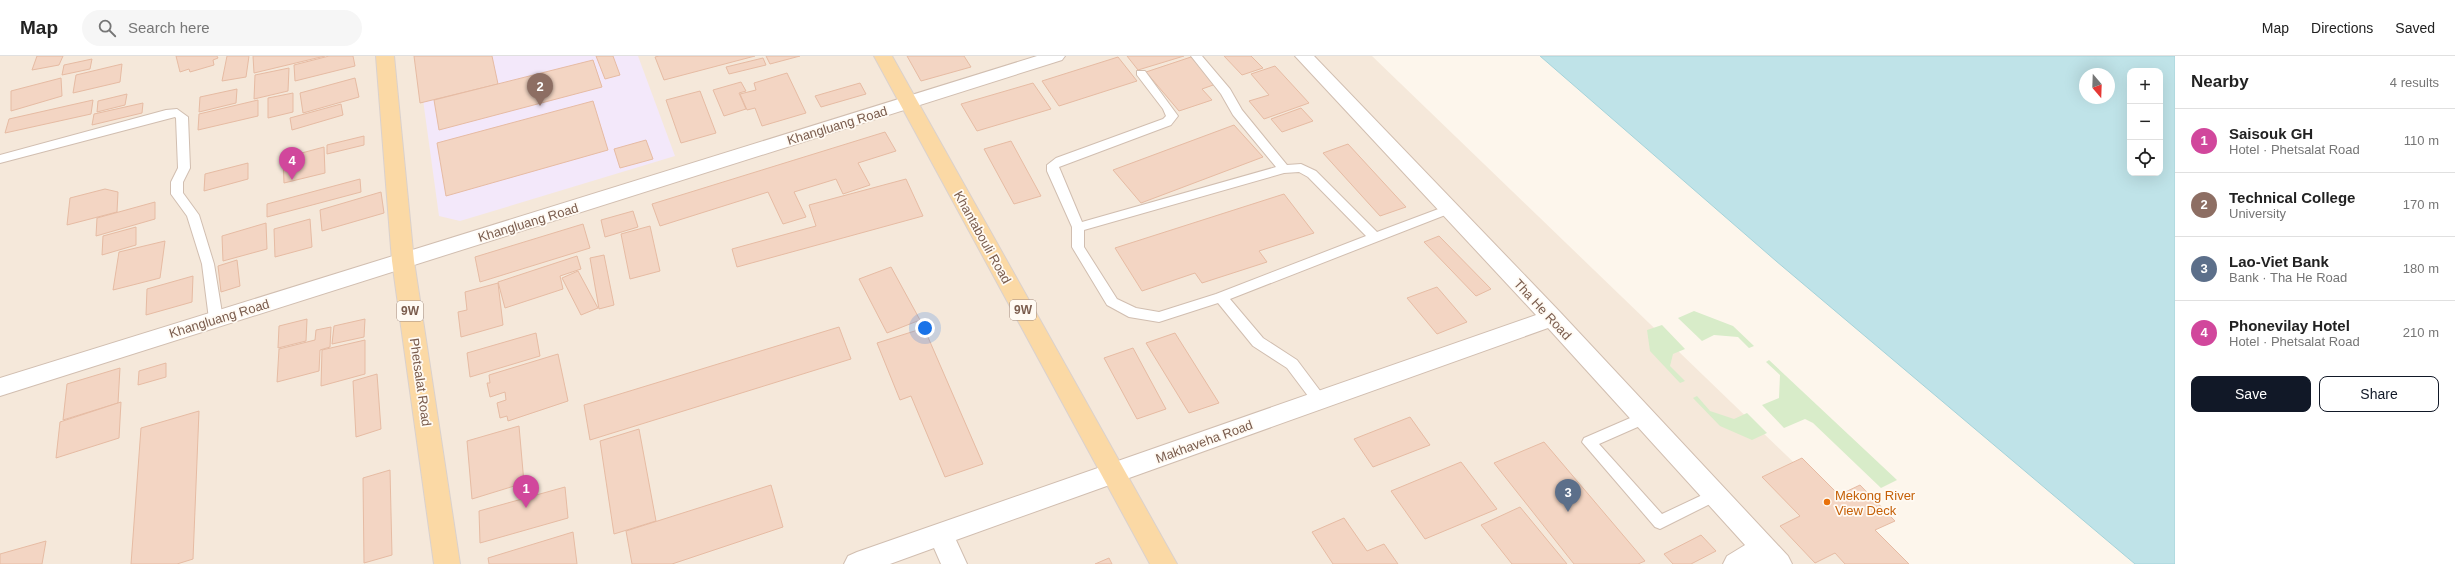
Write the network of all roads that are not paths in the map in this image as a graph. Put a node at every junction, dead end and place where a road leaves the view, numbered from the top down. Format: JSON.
{"nodes":[{"id":1,"x":385,"y":56,"type":"edge"},
{"id":2,"x":883,"y":56,"type":"edge"},
{"id":3,"x":1056,"y":56,"type":"edge"},
{"id":4,"x":1196,"y":56,"type":"edge"},
{"id":5,"x":1304,"y":56,"type":"edge"},
{"id":6,"x":1141,"y":73,"type":"dead end"},
{"id":7,"x":909,"y":102,"type":"junction"},
{"id":8,"x":0,"y":159,"type":"edge"},
{"id":9,"x":1284,"y":169,"type":"junction"},
{"id":10,"x":1449,"y":209,"type":"junction"},
{"id":11,"x":1078,"y":227,"type":"junction"},
{"id":12,"x":1374,"y":238,"type":"junction"},
{"id":13,"x":403,"y":261,"type":"junction"},
{"id":14,"x":1221,"y":297,"type":"junction"},
{"id":15,"x":1552,"y":318,"type":"junction"},
{"id":16,"x":216,"y":319,"type":"junction"},
{"id":17,"x":0,"y":387,"type":"edge"},
{"id":18,"x":1319,"y":400,"type":"junction"},
{"id":19,"x":1644,"y":418,"type":"junction"},
{"id":20,"x":1112,"y":474,"type":"junction"},
{"id":21,"x":1716,"y":495,"type":"junction"},
{"id":22,"x":941,"y":534,"type":"junction"},
{"id":23,"x":1772,"y":556,"type":"edge"},
{"id":24,"x":447,"y":564,"type":"edge"},
{"id":25,"x":857,"y":564,"type":"edge"},
{"id":26,"x":954,"y":564,"type":"edge"},
{"id":27,"x":1164,"y":564,"type":"edge"},
{"id":28,"x":1736,"y":564,"type":"edge"}],
"edges":[{"from":1,"to":13,"type":"main road","name":"Phetsalat Road","number":"9W"},
{"from":2,"to":7,"type":"main road","name":"Khantabouli Road","number":"9W"},
{"from":3,"to":7,"type":"street","name":"Khangluang Road"},
{"from":4,"to":9,"type":"lane"},
{"from":5,"to":10,"type":"street","name":"Tha He Road"},
{"from":6,"to":11,"type":"lane"},
{"from":7,"to":13,"type":"street","name":"Khangluang Road"},
{"from":7,"to":20,"type":"main road","name":"Khantabouli Road","number":"9W"},
{"from":8,"to":16,"type":"lane"},
{"from":9,"to":11,"type":"lane"},
{"from":9,"to":12,"type":"lane"},
{"from":10,"to":12,"type":"lane"},
{"from":10,"to":15,"type":"street","name":"Tha He Road"},
{"from":11,"to":14,"type":"lane"},
{"from":12,"to":14,"type":"lane"},
{"from":13,"to":16,"type":"street","name":"Khangluang Road"},
{"from":13,"to":24,"type":"main road","name":"Phetsalat Road","number":"9W"},
{"from":14,"to":18,"type":"lane"},
{"from":15,"to":18,"type":"street","name":"Makhaveha Road"},
{"from":15,"to":19,"type":"street","name":"Tha He Road"},
{"from":16,"to":17,"type":"street","name":"Khangluang Road"},
{"from":18,"to":20,"type":"street","name":"Makhaveha Road"},
{"from":19,"to":21,"type":"street","name":"Tha He Road"},
{"from":19,"to":21,"type":"lane"},
{"from":20,"to":22,"type":"street","name":"Makhaveha Road"},
{"from":20,"to":27,"type":"main road","name":"Khantabouli Road","number":"9W"},
{"from":21,"to":23,"type":"street","name":"Tha He Road"},
{"from":22,"to":25,"type":"street","name":"Makhaveha Road"},
{"from":22,"to":26,"type":"street"},
{"from":23,"to":28,"type":"street"}]}
